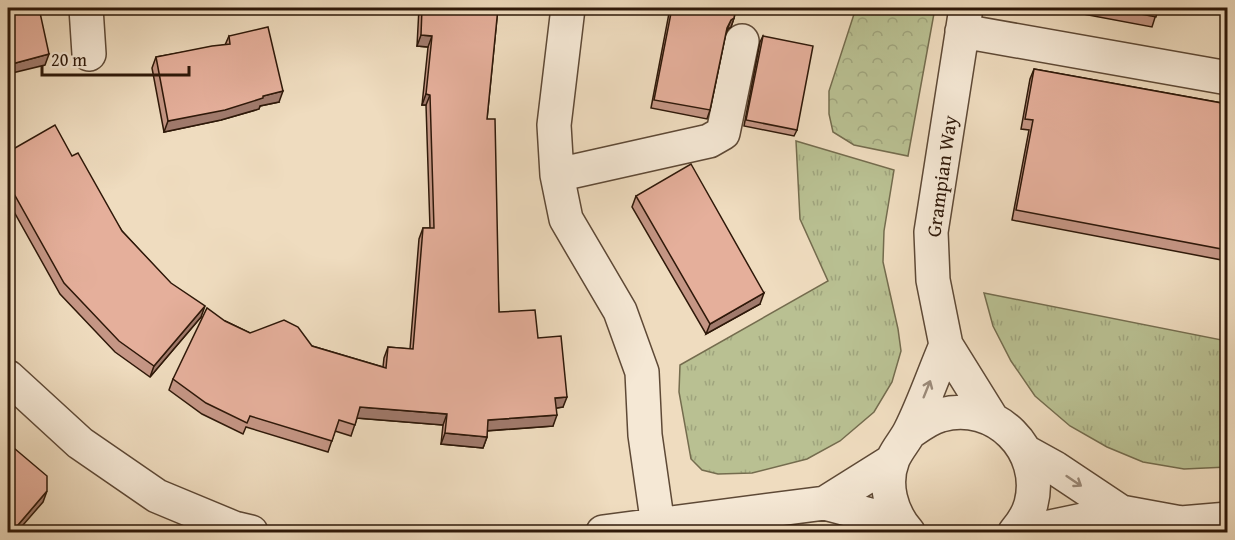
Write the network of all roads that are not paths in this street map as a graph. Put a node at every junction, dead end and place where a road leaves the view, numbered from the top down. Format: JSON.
{"nodes":[{"id":1,"x":86,"y":8,"type":"edge"},
{"id":2,"x":568,"y":8,"type":"edge"},
{"id":3,"x":964,"y":19,"type":"edge"},
{"id":4,"x":742,"y":41,"type":"dead end"},
{"id":5,"x":89,"y":54,"type":"dead end"},
{"id":6,"x":1227,"y":78,"type":"edge"},
{"id":7,"x":557,"y":175,"type":"junction"},
{"id":8,"x":946,"y":345,"type":"junction"},
{"id":9,"x":8,"y":376,"type":"edge"},
{"id":10,"x":992,"y":419,"type":"junction"},
{"id":11,"x":909,"y":433,"type":"junction"},
{"id":12,"x":1026,"y":452,"type":"junction"},
{"id":13,"x":892,"y":461,"type":"junction"},
{"id":14,"x":825,"y":503,"type":"junction"},
{"id":15,"x":1121,"y":512,"type":"junction"},
{"id":16,"x":1227,"y":519,"type":"edge"},
{"id":17,"x":658,"y":526,"type":"junction"},
{"id":18,"x":904,"y":528,"type":"edge"},
{"id":19,"x":251,"y":532,"type":"edge"},
{"id":20,"x":603,"y":532,"type":"edge"},
{"id":21,"x":1015,"y":532,"type":"edge"},
{"id":22,"x":1026,"y":532,"type":"edge"}],
"edges":[{"from":1,"to":5,"type":"street"},
{"from":2,"to":7,"type":"street"},
{"from":3,"to":6,"type":"street"},
{"from":3,"to":8,"type":"street","name":"Grampian Way"},
{"from":4,"to":7,"type":"street"},
{"from":7,"to":17,"type":"street"},
{"from":8,"to":10,"type":"street","name":"Grampian Way"},
{"from":11,"to":8,"type":"street","name":"Grampian Way","one_way":true},
{"from":9,"to":19,"type":"street"},
{"from":10,"to":11,"type":"street","name":"Grampian Way"},
{"from":10,"to":12,"type":"street","name":"Grampian Way"},
{"from":11,"to":13,"type":"street","name":"Grampian Way"},
{"from":12,"to":15,"type":"street","name":"Grampian Way","one_way":true},
{"from":12,"to":21,"type":"street","name":"Grampian Way"},
{"from":13,"to":14,"type":"street"},
{"from":13,"to":18,"type":"street","name":"Grampian Way"},
{"from":14,"to":17,"type":"street"},
{"from":14,"to":18,"type":"street"},
{"from":15,"to":16,"type":"street","name":"Grampian Way"},
{"from":15,"to":22,"type":"street","name":"Grampian Way"},
{"from":17,"to":20,"type":"street"}]}
